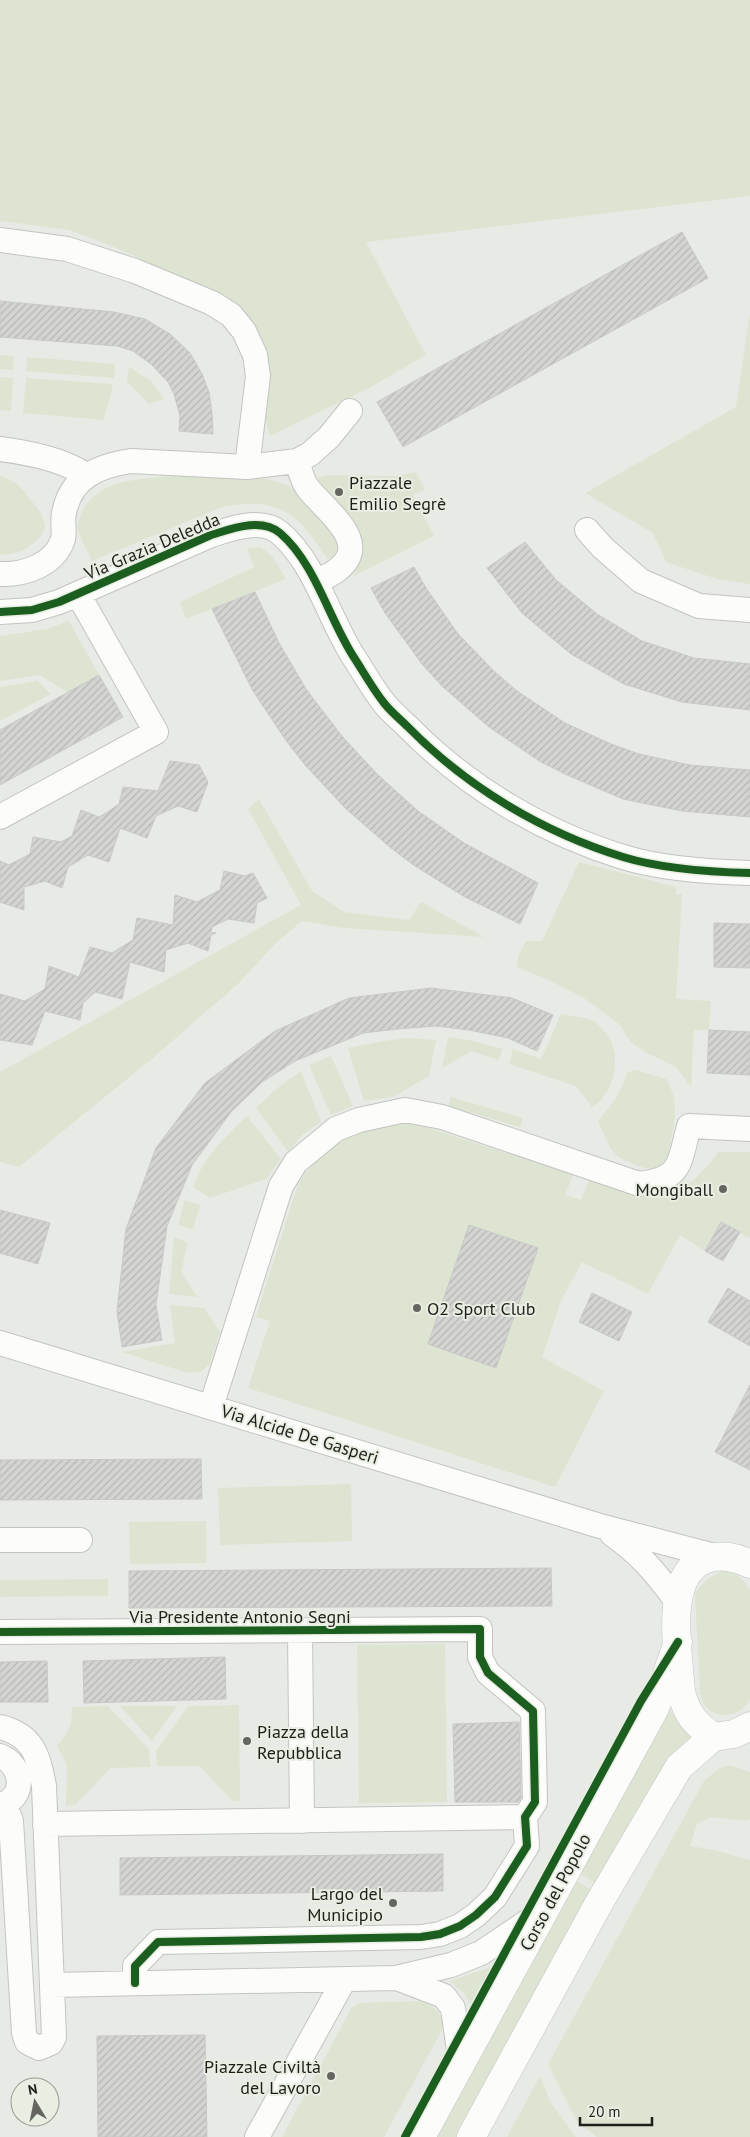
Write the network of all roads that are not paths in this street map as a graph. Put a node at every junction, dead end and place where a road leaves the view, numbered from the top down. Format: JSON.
{"nodes":[{"id":1,"x":0,"y":240,"type":"edge"},
{"id":2,"x":350,"y":411,"type":"dead end"},
{"id":3,"x":0,"y":449,"type":"edge"},
{"id":4,"x":297,"y":461,"type":"junction"},
{"id":5,"x":247,"y":467,"type":"junction"},
{"id":6,"x":86,"y":474,"type":"junction"},
{"id":7,"x":587,"y":530,"type":"dead end"},
{"id":8,"x":0,"y":574,"type":"edge"},
{"id":9,"x":316,"y":582,"type":"junction"},
{"id":10,"x":78,"y":594,"type":"junction"},
{"id":11,"x":750,"y":610,"type":"edge"},
{"id":12,"x":0,"y":612,"type":"edge"},
{"id":13,"x":0,"y":817,"type":"edge"},
{"id":14,"x":750,"y":873,"type":"edge"},
{"id":15,"x":750,"y":1129,"type":"edge"},
{"id":16,"x":0,"y":1343,"type":"edge"},
{"id":17,"x":211,"y":1407,"type":"junction"},
{"id":18,"x":600,"y":1526,"type":"junction"},
{"id":19,"x":0,"y":1540,"type":"edge"},
{"id":20,"x":80,"y":1540,"type":"dead end"},
{"id":21,"x":738,"y":1557,"type":"edge"},
{"id":22,"x":676,"y":1600,"type":"junction"},
{"id":23,"x":300,"y":1631,"type":"junction"},
{"id":24,"x":0,"y":1632,"type":"edge"},
{"id":25,"x":678,"y":1642,"type":"junction"},
{"id":26,"x":750,"y":1726,"type":"edge"},
{"id":27,"x":0,"y":1727,"type":"edge"},
{"id":28,"x":713,"y":1737,"type":"junction"},
{"id":29,"x":0,"y":1756,"type":"edge"},
{"id":30,"x":2,"y":1804,"type":"edge"},
{"id":31,"x":525,"y":1817,"type":"junction"},
{"id":32,"x":302,"y":1820,"type":"junction"},
{"id":33,"x":44,"y":1824,"type":"junction"},
{"id":34,"x":546,"y":1909,"type":"junction"},
{"id":35,"x":396,"y":1978,"type":"junction"},
{"id":36,"x":344,"y":1980,"type":"junction"},
{"id":37,"x":135,"y":1983,"type":"junction"},
{"id":38,"x":52,"y":1985,"type":"junction"},
{"id":39,"x":462,"y":2065,"type":"junction"},
{"id":40,"x":257,"y":2137,"type":"edge"},
{"id":41,"x":421,"y":2137,"type":"edge"},
{"id":42,"x":471,"y":2137,"type":"edge"}],
"edges":[{"from":1,"to":5,"type":"street"},
{"from":2,"to":4,"type":"street"},
{"from":3,"to":6,"type":"street"},
{"from":4,"to":5,"type":"street"},
{"from":4,"to":9,"type":"street"},
{"from":5,"to":6,"type":"street"},
{"from":6,"to":8,"type":"street"},
{"from":7,"to":11,"type":"street"},
{"from":9,"to":10,"type":"street","name":"Via Grazia Deledda"},
{"from":9,"to":14,"type":"street","name":"Via Grazia Deledda"},
{"from":10,"to":12,"type":"street","name":"Via Grazia Deledda"},
{"from":10,"to":13,"type":"street"},
{"from":15,"to":17,"type":"street"},
{"from":16,"to":17,"type":"street","name":"Via Alcide De Gasperi"},
{"from":17,"to":18,"type":"street","name":"Via Alcide De Gasperi"},
{"from":18,"to":21,"type":"street","name":"Via Alcide De Gasperi"},
{"from":18,"to":22,"type":"street"},
{"from":19,"to":20,"type":"street"},
{"from":21,"to":22,"type":"street"},
{"from":22,"to":25,"type":"street"},
{"from":23,"to":24,"type":"street","name":"Via Presidente Antonio Segni"},
{"from":23,"to":31,"type":"street","name":"Via Presidente Antonio Segni"},
{"from":23,"to":32,"type":"street"},
{"from":25,"to":28,"type":"street"},
{"from":25,"to":34,"type":"street","name":"Corso del Popolo"},
{"from":26,"to":28,"type":"street"},
{"from":27,"to":33,"type":"street"},
{"from":28,"to":42,"type":"street"},
{"from":29,"to":30,"type":"street"},
{"from":30,"to":38,"type":"street"},
{"from":31,"to":32,"type":"street"},
{"from":31,"to":37,"type":"street"},
{"from":32,"to":33,"type":"street"},
{"from":33,"to":38,"type":"street"},
{"from":34,"to":35,"type":"street"},
{"from":34,"to":39,"type":"street","name":"Corso del Popolo"},
{"from":35,"to":36,"type":"street"},
{"from":35,"to":39,"type":"street"},
{"from":36,"to":37,"type":"street"},
{"from":36,"to":40,"type":"street"},
{"from":37,"to":38,"type":"street"},
{"from":39,"to":41,"type":"street","name":"Corso del Popolo"}]}
